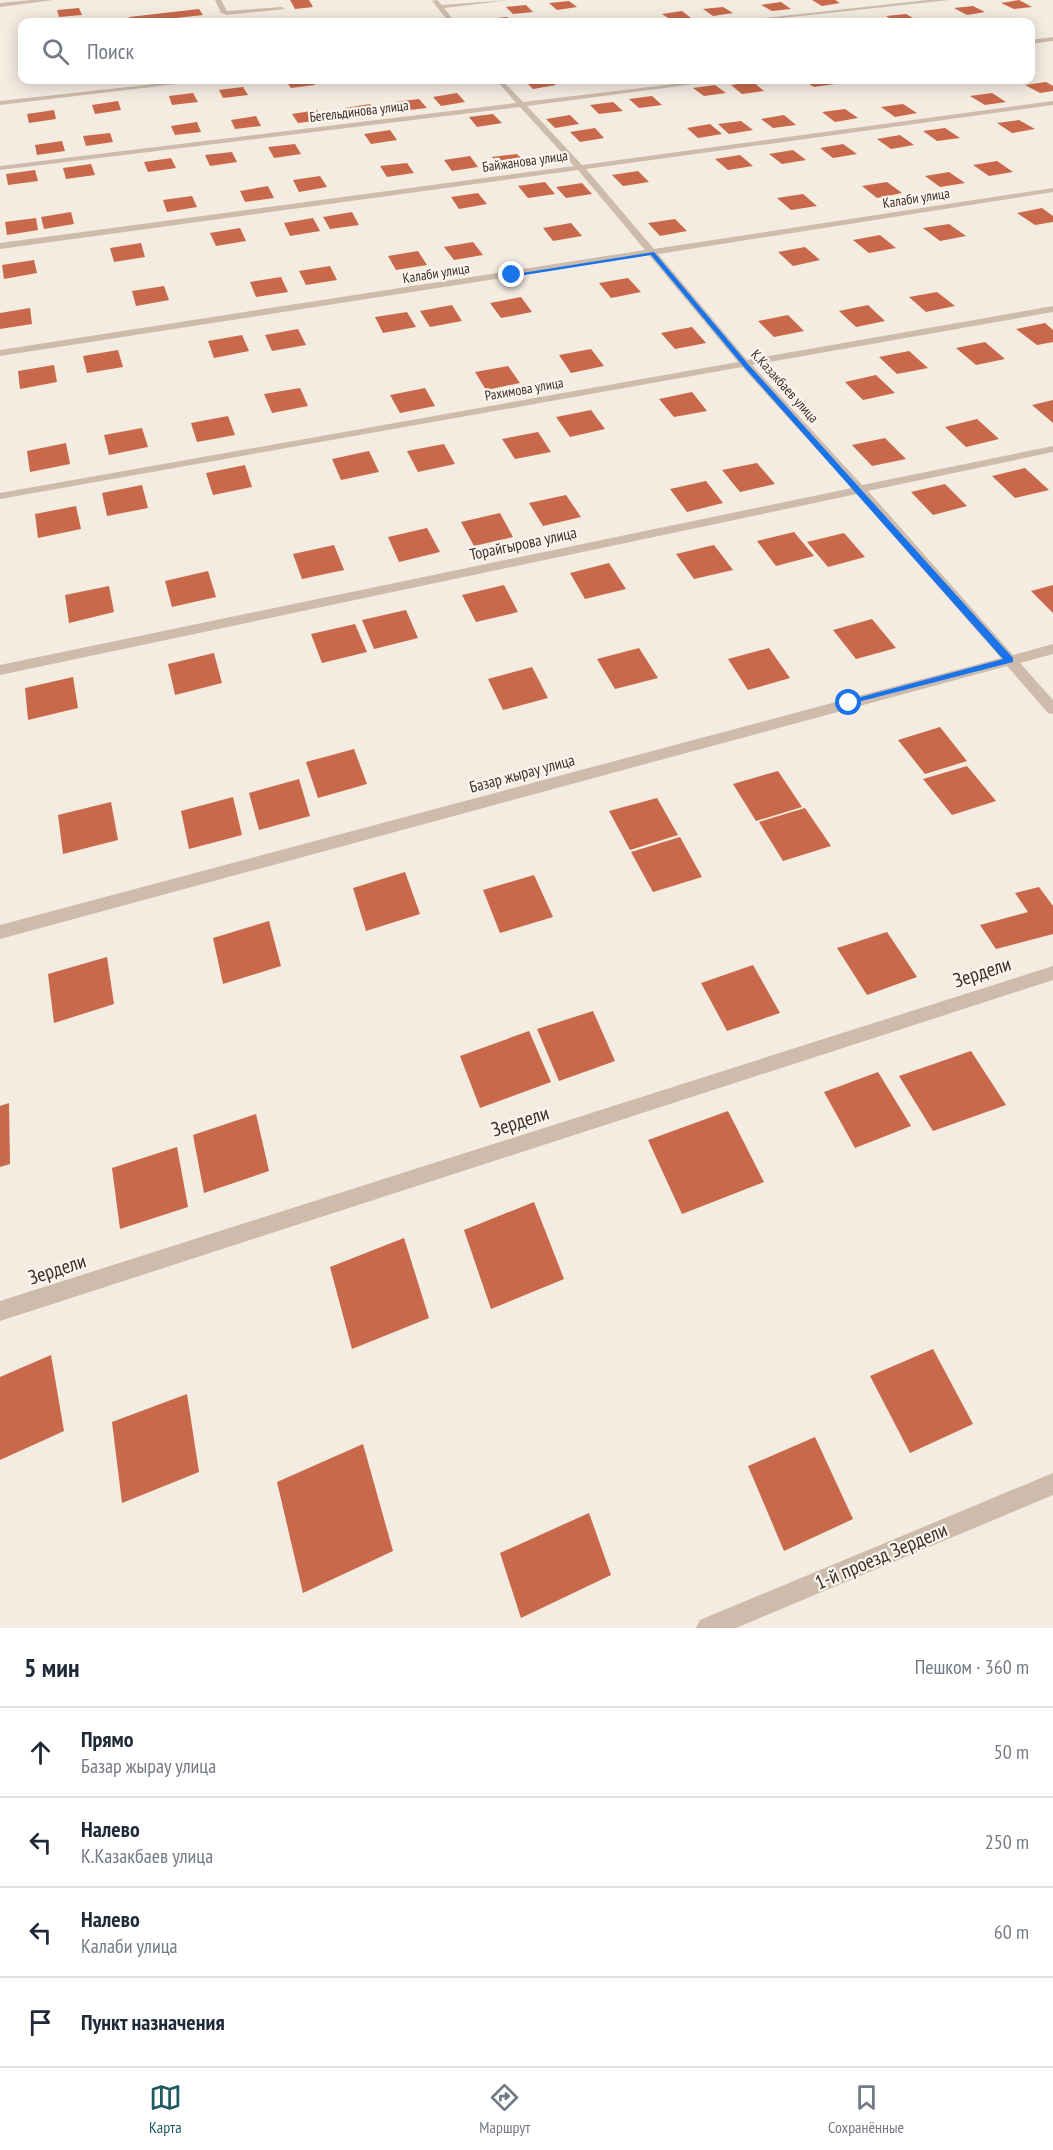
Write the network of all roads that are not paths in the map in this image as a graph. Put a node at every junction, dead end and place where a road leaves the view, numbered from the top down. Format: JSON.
{"nodes":[{"id":1,"x":50,"y":0,"type":"edge"},
{"id":2,"x":218,"y":0,"type":"edge"},
{"id":3,"x":435,"y":0,"type":"edge"},
{"id":4,"x":507,"y":0,"type":"edge"},
{"id":5,"x":946,"y":0,"type":"edge"},
{"id":6,"x":0,"y":5,"type":"edge"},
{"id":7,"x":440,"y":7,"type":"junction"},
{"id":8,"x":282,"y":9,"type":"dead end"},
{"id":9,"x":449,"y":18,"type":"edge"},
{"id":10,"x":770,"y":18,"type":"edge"},
{"id":11,"x":1053,"y":39,"type":"edge"},
{"id":12,"x":1035,"y":41,"type":"edge"},
{"id":13,"x":170,"y":84,"type":"edge"},
{"id":14,"x":503,"y":84,"type":"edge"},
{"id":15,"x":689,"y":84,"type":"edge"},
{"id":16,"x":0,"y":103,"type":"edge"},
{"id":17,"x":1053,"y":103,"type":"edge"},
{"id":18,"x":522,"y":105,"type":"junction"},
{"id":19,"x":580,"y":167,"type":"junction"},
{"id":20,"x":0,"y":168,"type":"edge"},
{"id":21,"x":1053,"y":190,"type":"edge"},
{"id":22,"x":0,"y":246,"type":"edge"},
{"id":23,"x":652,"y":254,"type":"junction"},
{"id":24,"x":1053,"y":309,"type":"edge"},
{"id":25,"x":0,"y":353,"type":"edge"},
{"id":26,"x":746,"y":365,"type":"junction"},
{"id":27,"x":1053,"y":449,"type":"edge"},
{"id":28,"x":860,"y":490,"type":"junction"},
{"id":29,"x":0,"y":496,"type":"edge"},
{"id":30,"x":1053,"y":649,"type":"edge"},
{"id":31,"x":1010,"y":660,"type":"junction"},
{"id":32,"x":0,"y":670,"type":"edge"},
{"id":33,"x":1053,"y":709,"type":"edge"},
{"id":34,"x":0,"y":932,"type":"edge"},
{"id":35,"x":1053,"y":973,"type":"edge"},
{"id":36,"x":0,"y":1311,"type":"edge"},
{"id":37,"x":1053,"y":1484,"type":"edge"},
{"id":38,"x":708,"y":1628,"type":"edge"}],
"edges":[{"from":1,"to":6,"type":"street"},
{"from":2,"to":8,"type":"street"},
{"from":3,"to":7,"type":"street"},
{"from":4,"to":7,"type":"street"},
{"from":5,"to":10,"type":"street"},
{"from":7,"to":9,"type":"street"},
{"from":11,"to":12,"type":"street"},
{"from":13,"to":16,"type":"street"},
{"from":14,"to":18,"type":"street","name":"К.Казакбаев улица"},
{"from":15,"to":18,"type":"street","name":"Бегельдинова улица"},
{"from":17,"to":19,"type":"street","name":"Байжанова улица"},
{"from":18,"to":19,"type":"street","name":"К.Казакбаев улица"},
{"from":18,"to":20,"type":"street","name":"Бегельдинова улица"},
{"from":19,"to":22,"type":"street","name":"Байжанова улица"},
{"from":19,"to":23,"type":"street","name":"К.Казакбаев улица"},
{"from":21,"to":23,"type":"street","name":"Калаби улица"},
{"from":23,"to":25,"type":"street","name":"Калаби улица"},
{"from":23,"to":26,"type":"street","name":"К.Казакбаев улица"},
{"from":24,"to":26,"type":"street","name":"Рахимова улица"},
{"from":26,"to":28,"type":"street","name":"К.Казакбаев улица"},
{"from":26,"to":29,"type":"street","name":"Рахимова улица"},
{"from":27,"to":28,"type":"street","name":"Торайгырова улица"},
{"from":28,"to":31,"type":"street","name":"К.Казакбаев улица"},
{"from":28,"to":32,"type":"street","name":"Торайгырова улица"},
{"from":30,"to":31,"type":"street","name":"Базар жырау улица"},
{"from":31,"to":33,"type":"street","name":"К.Казакбаев улица"},
{"from":31,"to":34,"type":"street","name":"Базар жырау улица"},
{"from":35,"to":36,"type":"street","name":"Зердели"},
{"from":37,"to":38,"type":"street","name":"1-й проезд Зердели"}]}
